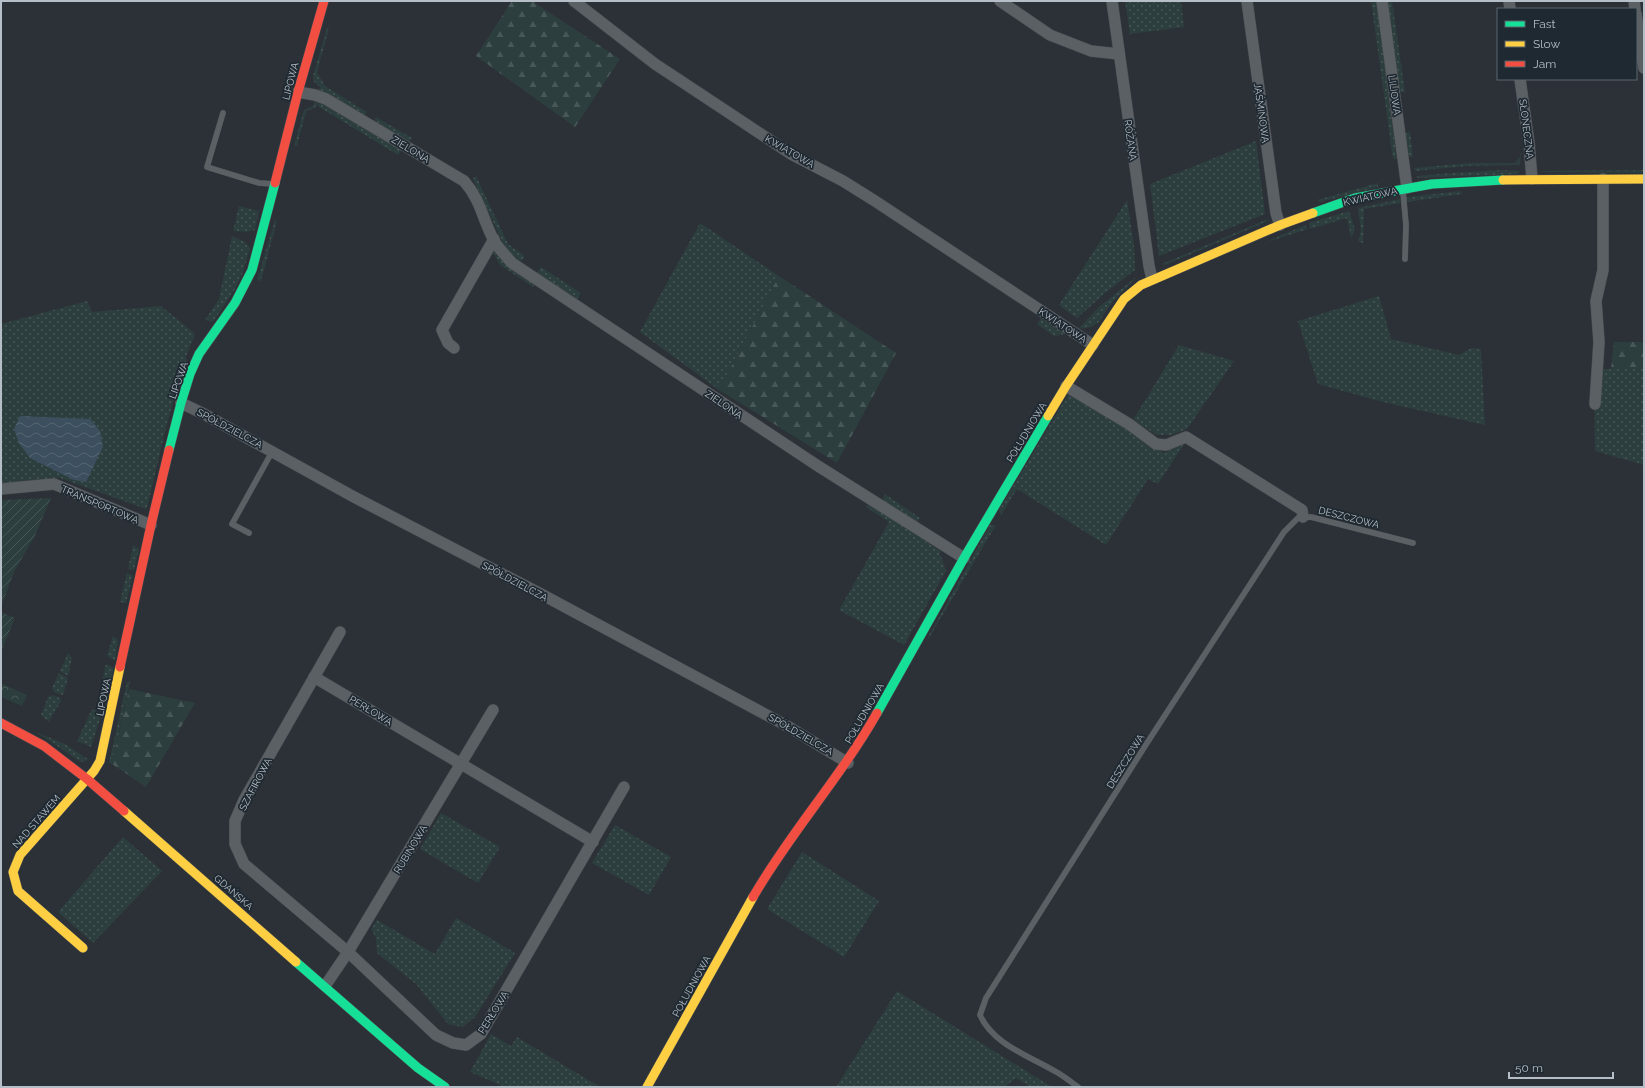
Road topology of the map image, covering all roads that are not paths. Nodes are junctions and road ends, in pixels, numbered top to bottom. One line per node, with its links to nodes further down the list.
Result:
1 (324, 1): 11 (street, LIPOWA)
2 (574, 1): 22 (street, KWIATOWA)
3 (1000, 1): 8 (street)
4 (1112, 1): 8 (street, RÓŻANA)
5 (1247, 1): 18 (street, JAŚMINOWA)
6 (1382, 1): 17 (street, LILIOWA)
7 (1637, 21): 9 (street)
8 (1119, 54): 21 (street, RÓŻANA)
9 (1644, 68)
10 (1520, 80): 15 (street, SŁONECZNA)
11 (298, 92): 16 (street, LIPOWA); 19 (street, ZIELONA)
12 (223, 113): 16 (lane)
13 (1603, 179): 14 (street, KWIATOWA); 15 (street, KWIATOWA); 26 (street)
14 (1644, 179)
15 (1532, 180): 17 (street, KWIATOWA)
16 (274, 184): 25 (street, LIPOWA)
17 (1405, 188): 18 (street, KWIATOWA); 20 (lane)
18 (1280, 225): 21 (street, KWIATOWA)
19 (494, 239): 23 (street); 33 (street, ZIELONA)
20 (1405, 258)
21 (1152, 279): 22 (street, KWIATOWA)
22 (1093, 345): 24 (street, POŁUDNIOWA)
23 (454, 348)
24 (1066, 386): 29 (street); 33 (street, POŁUDNIOWA)
25 (181, 403): 27 (street, SPÓŁDZIELCZA); 30 (street, LIPOWA)
26 (1595, 404)
27 (272, 451): 31 (lane); 39 (street, SPÓŁDZIELCZA)
28 (1, 489): 30 (street, TRANSPORTOWA)
29 (1304, 517): 32 (lane, DESZCZOWA); 48 (lane, DESZCZOWA)
30 (151, 525): 40 (street, LIPOWA)
31 (249, 533)
32 (1413, 543)
33 (964, 558): 39 (street, POŁUDNIOWA)
34 (340, 632): 35 (street, SZAFIROWA)
35 (314, 677): 38 (street, PERŁOWA); 44 (street, SZAFIROWA)
36 (493, 710): 38 (street, RUBINOWA)
37 (1, 722): 40 (street, GDAŃSKA)
38 (461, 763): 42 (street, PERŁOWA); 44 (street, RUBINOWA)
39 (848, 763): 47 (street, POŁUDNIOWA)
40 (87, 779): 43 (street, NAD STAWEM); 45 (street, GDAŃSKA)
41 (624, 787): 42 (street, PERŁOWA)
42 (593, 842): 44 (street, PERŁOWA)
43 (83, 948)
44 (348, 952): 45 (street, RUBINOWA)
45 (325, 986): 46 (street, GDAŃSKA)
46 (445, 1087)
47 (647, 1087)
48 (1078, 1087)

